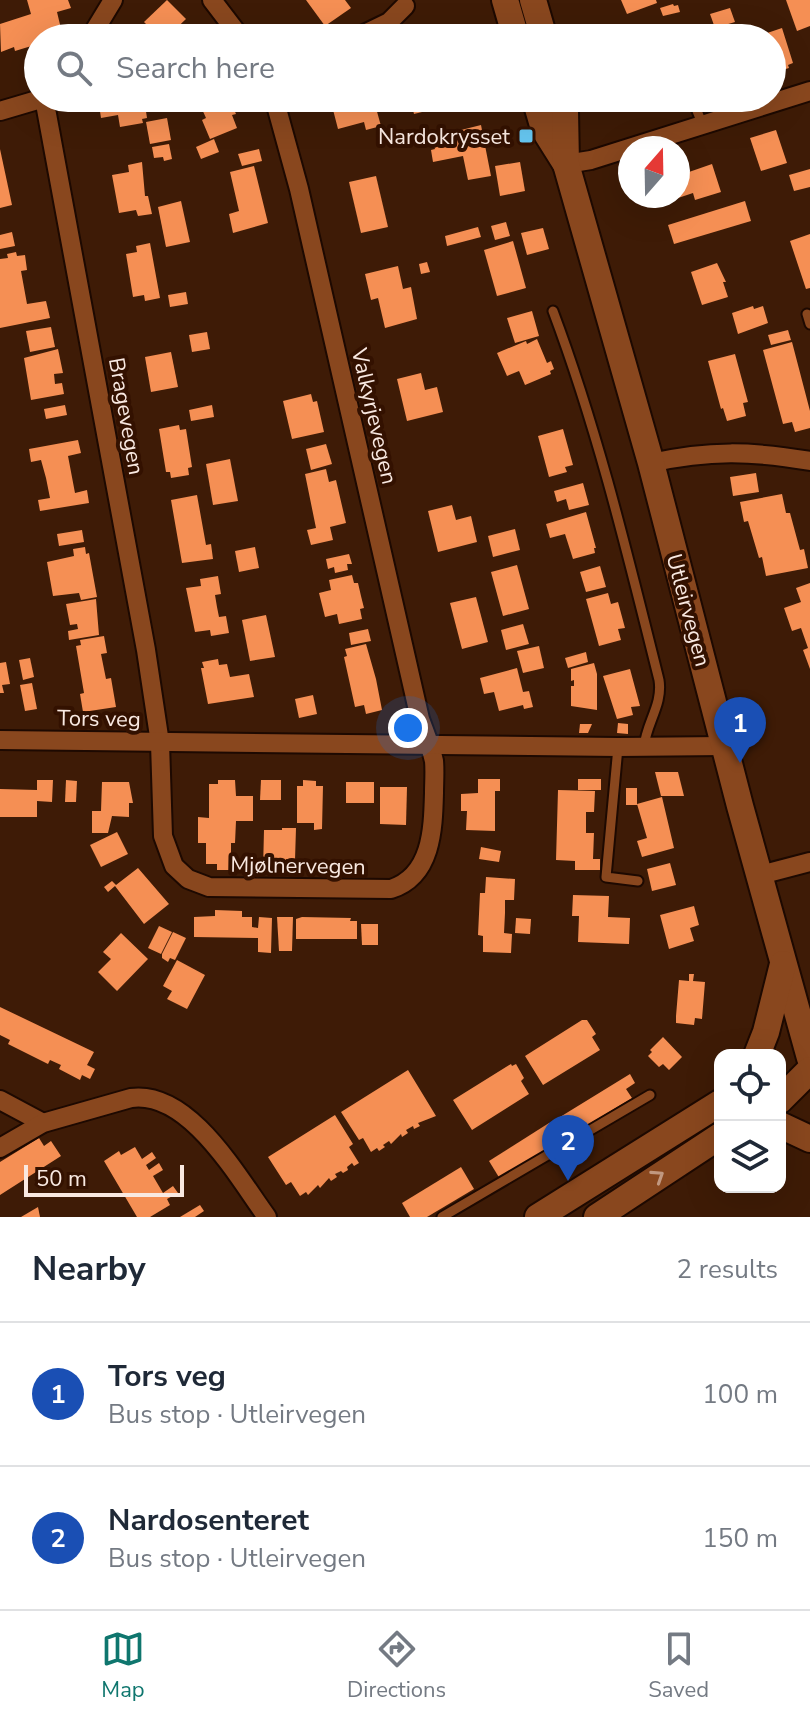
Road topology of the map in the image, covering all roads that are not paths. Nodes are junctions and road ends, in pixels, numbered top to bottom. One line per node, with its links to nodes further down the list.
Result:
1 (113, 0): 6 (street)
2 (212, 0): 7 (street)
3 (505, 0): 9 (main road)
4 (533, 0): 10 (main road)
5 (410, 3): 8 (street)
6 (98, 24)
7 (230, 24)
8 (385, 24)
9 (512, 24)
10 (540, 24)
11 (810, 91): 12 (street)
12 (786, 99)
13 (24, 104): 14 (street)
14 (0, 111)
15 (47, 112): 27 (street, Bragevegen)
16 (278, 112): 28 (street, Valkyrjevegen)
17 (539, 112): 22 (main road, Utleirvegen)
18 (565, 112): 22 (main road, Utleirvegen)
19 (698, 112): 21 (lane)
20 (746, 112): 21 (street)
21 (703, 126): 22 (street)
22 (566, 164): 25 (main road, Utleirvegen)
23 (553, 311): 31 (lane, Utleirvegen)
24 (810, 461): 25 (street)
25 (651, 463): 29 (main road, Utleirvegen)
26 (0, 740): 27 (street, Tors veg)
27 (160, 743): 28 (street, Tors veg); 28 (street, Mjølnervegen)
28 (428, 744): 30 (street, Tors veg)
29 (725, 746): 31 (street, Tors veg); 33 (main road, Utleirvegen)
30 (618, 747): 31 (street, Tors veg); 34 (lane)
31 (644, 747)
32 (810, 862): 33 (street)
33 (760, 875): 35 (main road, Utleirvegen)
34 (638, 881)
35 (784, 960): 36 (main road); 37 (main road, Utleirvegen)
36 (759, 1049)
37 (810, 1058)
38 (810, 1069): 39 (main road); 40 (main road)
39 (786, 1071)
40 (786, 1094)
41 (650, 1095): 50 (lane)
42 (0, 1100): 44 (street)
43 (714, 1107): 51 (main road)
44 (43, 1123): 48 (street); 49 (street)
45 (786, 1128): 46 (main road)
46 (810, 1139)
47 (714, 1140): 52 (main road, one-way to 47)
48 (0, 1148)
49 (267, 1217)
50 (442, 1217)
51 (538, 1217)
52 (597, 1217)

